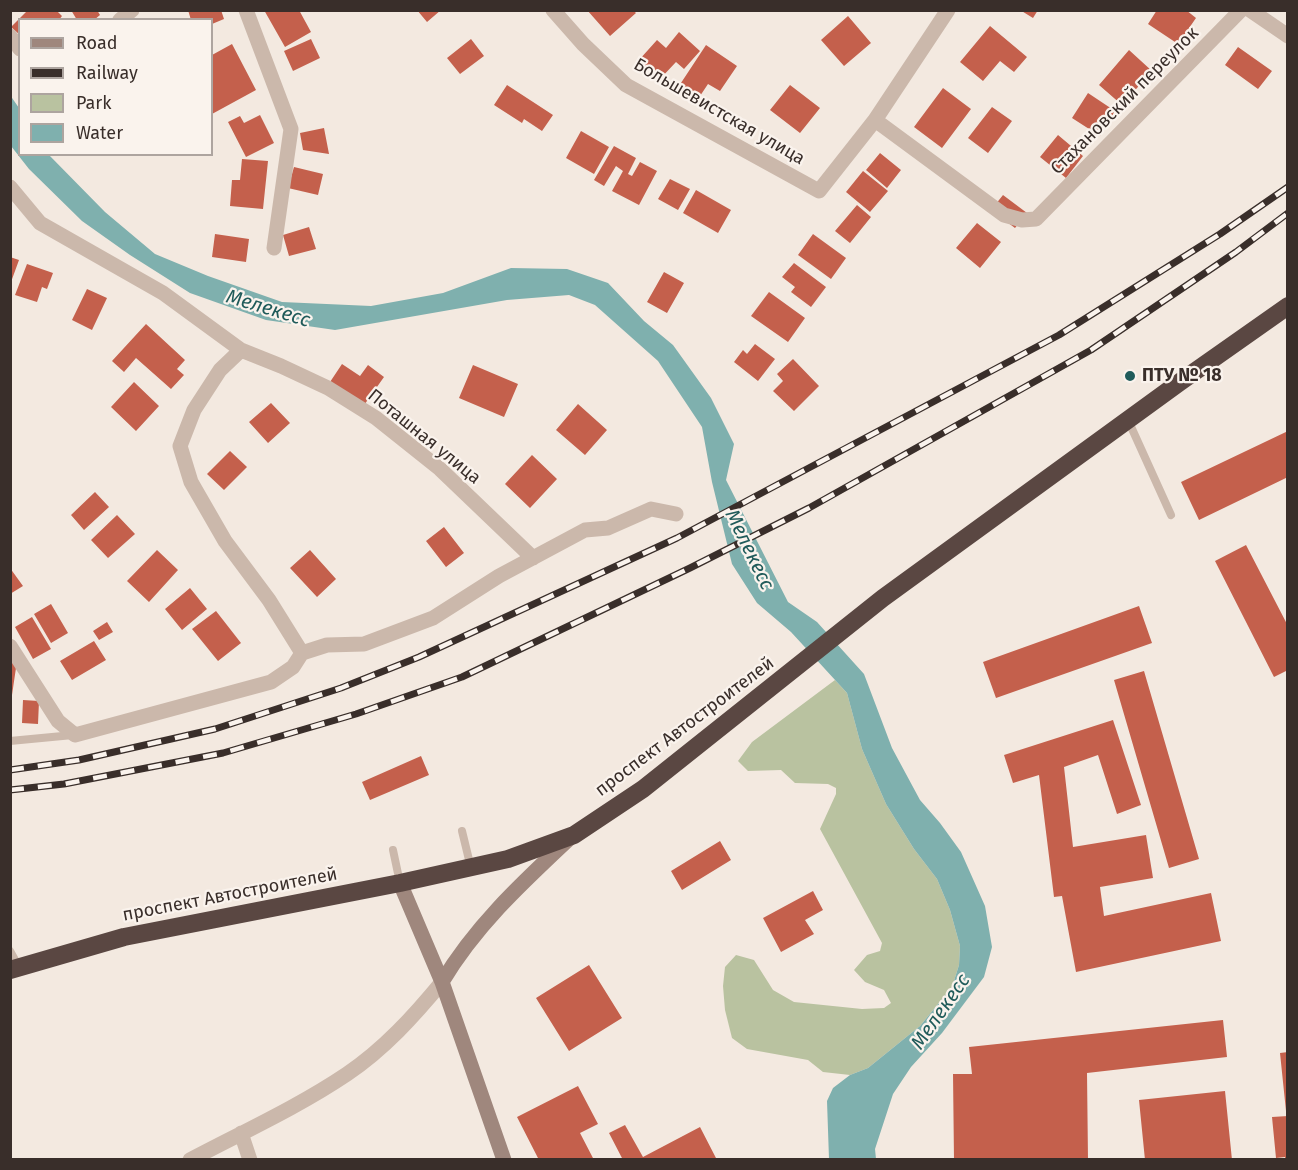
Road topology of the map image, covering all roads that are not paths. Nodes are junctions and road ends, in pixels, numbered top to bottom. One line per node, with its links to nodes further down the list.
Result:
1 (246, 10): 9 (street)
2 (553, 10): 7 (street, Большевистская улица)
3 (948, 10): 7 (street)
4 (1241, 10): 7 (street, Стахановский переулок)
5 (1250, 10): 6 (street)
6 (1287, 36)
7 (875, 120)
8 (10, 187): 11 (street, Поташная улица)
9 (274, 248)
10 (1287, 306): 12 (highway, проспект Автостроителей)
11 (241, 350): 15 (street, Поташная улица); 17 (street)
12 (1128, 420): 14 (lane); 21 (highway, проспект Автостроителей)
13 (676, 514): 15 (street)
14 (1171, 515)
15 (533, 558): 17 (street)
16 (10, 646): 18 (street)
17 (302, 653): 18 (street)
18 (75, 735): 19 (lane)
19 (10, 741)
20 (462, 831): 23 (lane)
21 (574, 835): 23 (highway, проспект Автостроителей); 27 (street)
22 (393, 850): 24 (lane)
23 (471, 868): 24 (highway, проспект Автостроителей)
24 (400, 884): 26 (highway, проспект Автостроителей); 27 (street)
25 (10, 951): 26 (lane)
26 (15, 969)
27 (442, 982): 28 (street); 31 (street)
28 (241, 1133): 29 (street); 30 (street)
29 (190, 1160)
30 (250, 1160)
31 (504, 1160)

